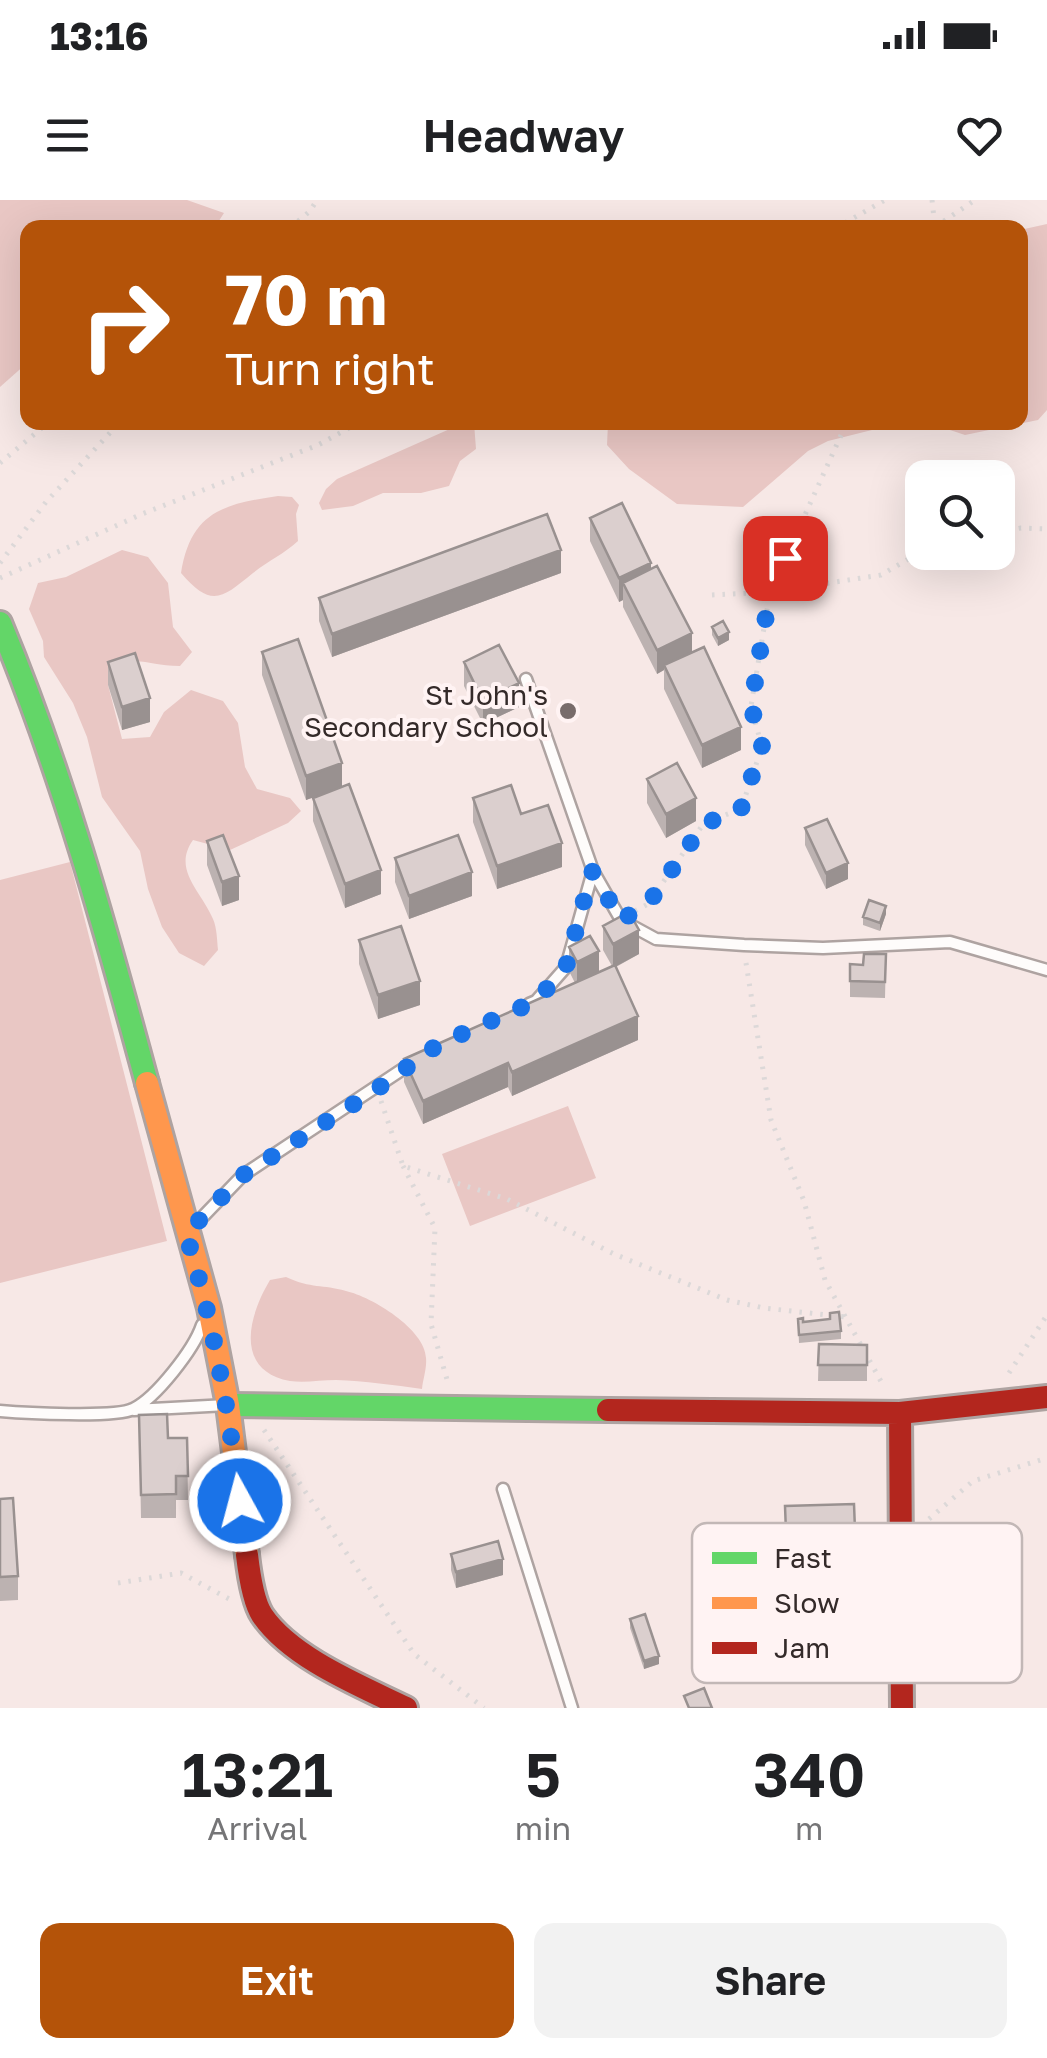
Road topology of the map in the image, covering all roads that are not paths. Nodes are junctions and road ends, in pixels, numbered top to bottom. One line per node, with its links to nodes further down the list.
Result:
1 (0, 623): 7 (street)
2 (526, 679): 3 (lane)
3 (592, 871): 4 (lane); 5 (lane)
4 (1047, 970)
5 (520, 1008)
6 (424, 1055): 7 (lane)
7 (186, 1234): 8 (street)
8 (209, 1308): 10 (street); 11 (lane)
9 (1047, 1397): 13 (street)
10 (238, 1406): 11 (lane); 13 (street); 17 (street)
11 (132, 1410): 12 (lane)
12 (0, 1411)
13 (900, 1412): 15 (street)
14 (503, 1489): 18 (lane)
15 (901, 1523)
16 (902, 1683): 19 (street)
17 (406, 1708)
18 (572, 1708)
19 (902, 1708)

